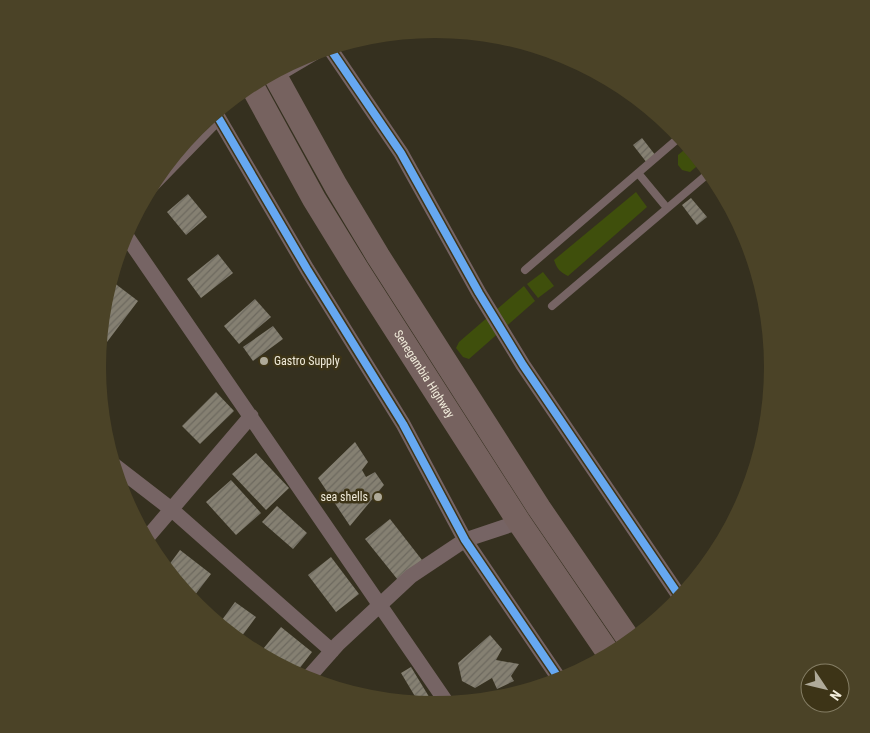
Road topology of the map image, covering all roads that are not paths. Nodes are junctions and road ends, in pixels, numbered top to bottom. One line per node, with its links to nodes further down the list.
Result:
1 (334, 54): 18 (street)
2 (276, 78): 20 (main road, Senegambia Highway)
3 (255, 91): 15 (main road, Senegambia Highway)
4 (218, 119): 17 (street)
5 (675, 142): 6 (lane)
6 (638, 173): 8 (lane); 10 (lane)
7 (704, 177): 8 (lane)
8 (667, 208): 11 (lane)
9 (131, 242): 12 (street)
10 (526, 270)
11 (552, 306)
12 (251, 416): 14 (street); 19 (street)
13 (123, 472): 14 (street)
14 (171, 509): 16 (street); 22 (street)
15 (519, 522): 17 (street); 21 (main road, Senegambia Highway)
16 (151, 533)
17 (464, 540): 19 (street); 24 (street)
18 (675, 591)
19 (380, 605): 22 (street); 25 (street)
20 (626, 635)
21 (605, 648)
22 (332, 651): 23 (street)
23 (313, 672)
24 (555, 672)
25 (442, 696)

